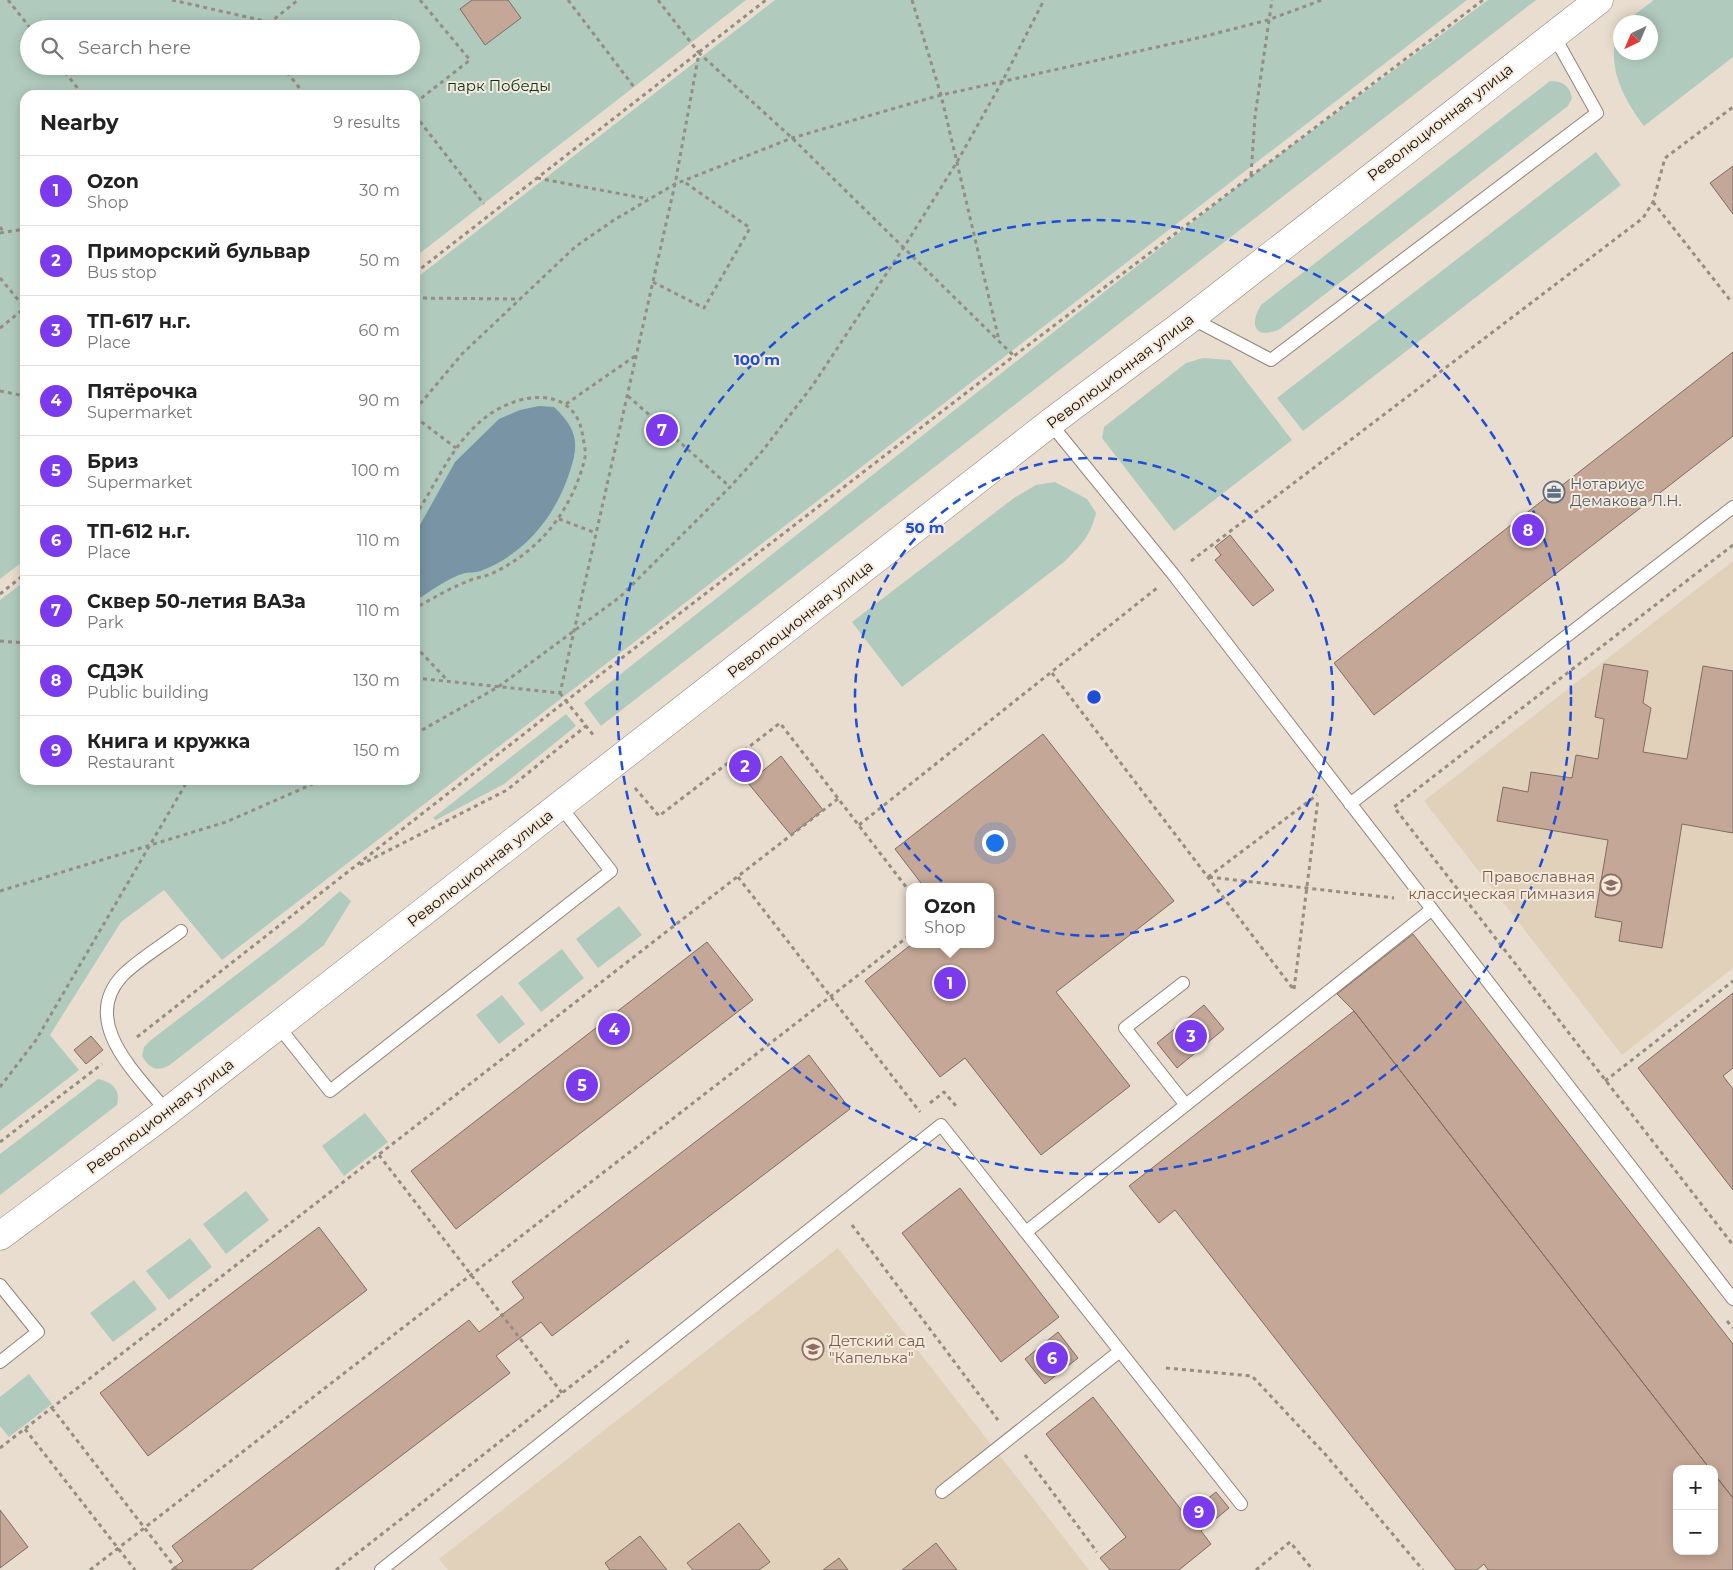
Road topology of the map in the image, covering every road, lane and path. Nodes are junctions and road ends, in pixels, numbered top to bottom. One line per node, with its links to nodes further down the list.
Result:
1 (8, 0): 14 (path)
2 (172, 0): 15 (path)
3 (298, 0): 16 (path)
4 (420, 0): 27 (path)
5 (568, 0): 23 (path)
6 (658, 0): 19 (path)
7 (766, 0): 19 (path)
8 (912, 0): 26 (path)
9 (1044, 0): 22 (path)
10 (1272, 0): 17 (path)
11 (1322, 0): 17 (path)
12 (1483, 0): 32 (path)
13 (1599, 0): 18 (main road, Революционная улица)
14 (24, 20)
15 (260, 20)
16 (272, 20)
17 (1268, 20): 22 (path); 32 (path)
18 (1553, 34): 51 (main road, Революционная улица); 51 (lane)
19 (699, 53): 30 (path); 33 (path); 35 (path)
20 (67, 75): 24 (path)
21 (289, 75): 25 (path)
22 (1003, 80): 26 (path); 31 (path)
23 (634, 87)
24 (79, 90)
25 (300, 90)
26 (941, 95): 30 (path); 31 (path)
27 (420, 99)
28 (1733, 107): 37 (path)
29 (420, 121): 38 (path)
30 (792, 138): 34 (path); 42 (path)
31 (957, 162): 42 (path); 53 (path)
32 (1251, 176): 55 (path)
33 (538, 178): 36 (path); 43 (path)
34 (682, 181): 35 (path); 45 (path)
35 (675, 184): 36 (path); 45 (path)
36 (649, 199): 48 (path)
37 (1653, 202): 47 (path); 70 (path)
38 (484, 204)
39 (0, 227): 41 (path)
40 (20, 230): 41 (path)
41 (2, 233)
42 (904, 247): 53 (path); 64 (path)
43 (420, 269)
44 (0, 278): 49 (path)
45 (653, 282): 54 (path)
46 (420, 298): 48 (path)
47 (1733, 298)
48 (518, 299): 59 (path)
49 (20, 302)
50 (20, 312): 52 (path)
51 (1191, 318): 62 (main road, Революционная улица)
52 (0, 328)
53 (999, 341): 55 (path)
54 (636, 356): 58 (path); 60 (path)
55 (1014, 356): 83 (path)
56 (0, 391): 57 (path)
57 (20, 395)
58 (627, 395): 64 (path); 68 (path)
59 (420, 404)
60 (566, 404): 63 (path); 67 (path)
61 (420, 421): 63 (path)
62 (1050, 424): 70 (lane); 92 (main road, Революционная улица)
63 (456, 448): 66 (path)
64 (730, 487): 74 (path)
65 (1733, 507): 91 (lane)
66 (420, 508)
67 (559, 519): 68 (path); 73 (path)
68 (596, 533): 74 (path)
69 (1733, 545): 112 (path)
70 (1173, 574): 78 (path); 91 (lane)
71 (20, 578): 72 (path)
72 (0, 594)
73 (420, 605)
74 (574, 630): 81 (path); 82 (path)
75 (0, 641): 76 (path)
76 (20, 643)
77 (420, 651): 80 (path)
78 (1052, 672): 93 (path); 97 (path)
79 (420, 679): 80 (path)
80 (448, 682): 81 (path)
81 (498, 687): 82 (path); 85 (path)
82 (560, 693): 83 (path)
83 (566, 701): 84 (path); 95 (path)
84 (586, 726): 86 (path); 95 (path)
85 (420, 731)
86 (594, 736)
87 (185, 785): 94 (path)
88 (311, 785): 94 (path)
89 (635, 788): 90 (path)
90 (839, 798): 93 (path); 96 (path)
91 (1350, 804): 102 (lane)
92 (560, 806): 110 (main road, Революционная улица); 110 (lane)
93 (859, 825): 98 (path)
94 (149, 847): 100 (path); 113 (path)
95 (354, 868): 111 (path)
96 (738, 877): 109 (path); 118 (path)
97 (1208, 877): 99 (path); 99 (path); 107 (path)
98 (906, 887)
99 (1306, 888): 101 (path); 107 (path)
100 (0, 891)
101 (1399, 898)
102 (1431, 910): 114 (lane); 125 (lane)
103 (181, 931): 111 (lane)
104 (906, 938): 109 (path)
105 (1733, 981): 112 (path)
106 (1183, 982): 114 (lane)
107 (1294, 989): 108 (path)
108 (1297, 994)
109 (831, 996): 116 (path); 123 (path)
110 (278, 1026): 115 (main road, Революционная улица)
111 (120, 1051): 115 (lane); 117 (path)
112 (1605, 1081): 122 (path)
113 (0, 1087)
114 (1185, 1104): 120 (lane)
115 (167, 1112): 121 (main road, Революционная улица)
116 (920, 1112)
117 (0, 1142)
118 (379, 1155): 123 (path); 130 (path)
119 (838, 1207): 120 (lane); 132 (path); 142 (lane)
120 (1026, 1232): 126 (lane)
121 (0, 1236)
122 (1733, 1245)
123 (472, 1275): 129 (path); 136 (path)
124 (0, 1285): 127 (lane)
125 (1733, 1298)
126 (1120, 1351): 132 (lane); 135 (lane)
127 (0, 1362)
128 (1166, 1368): 145 (path)
129 (562, 1393)
130 (52, 1408): 131 (path); 136 (path)
131 (25, 1429): 133 (path); 137 (path)
132 (1011, 1437): 134 (lane); 138 (path)
133 (0, 1448)
134 (942, 1492)
135 (1241, 1504)
136 (144, 1528): 137 (path); 141 (path)
137 (118, 1548): 139 (path); 140 (path)
138 (1097, 1552)
139 (90, 1570)
140 (135, 1570)
141 (177, 1570)
142 (381, 1570)
143 (1256, 1570): 144 (path)
144 (1313, 1570)
145 (1423, 1570)

